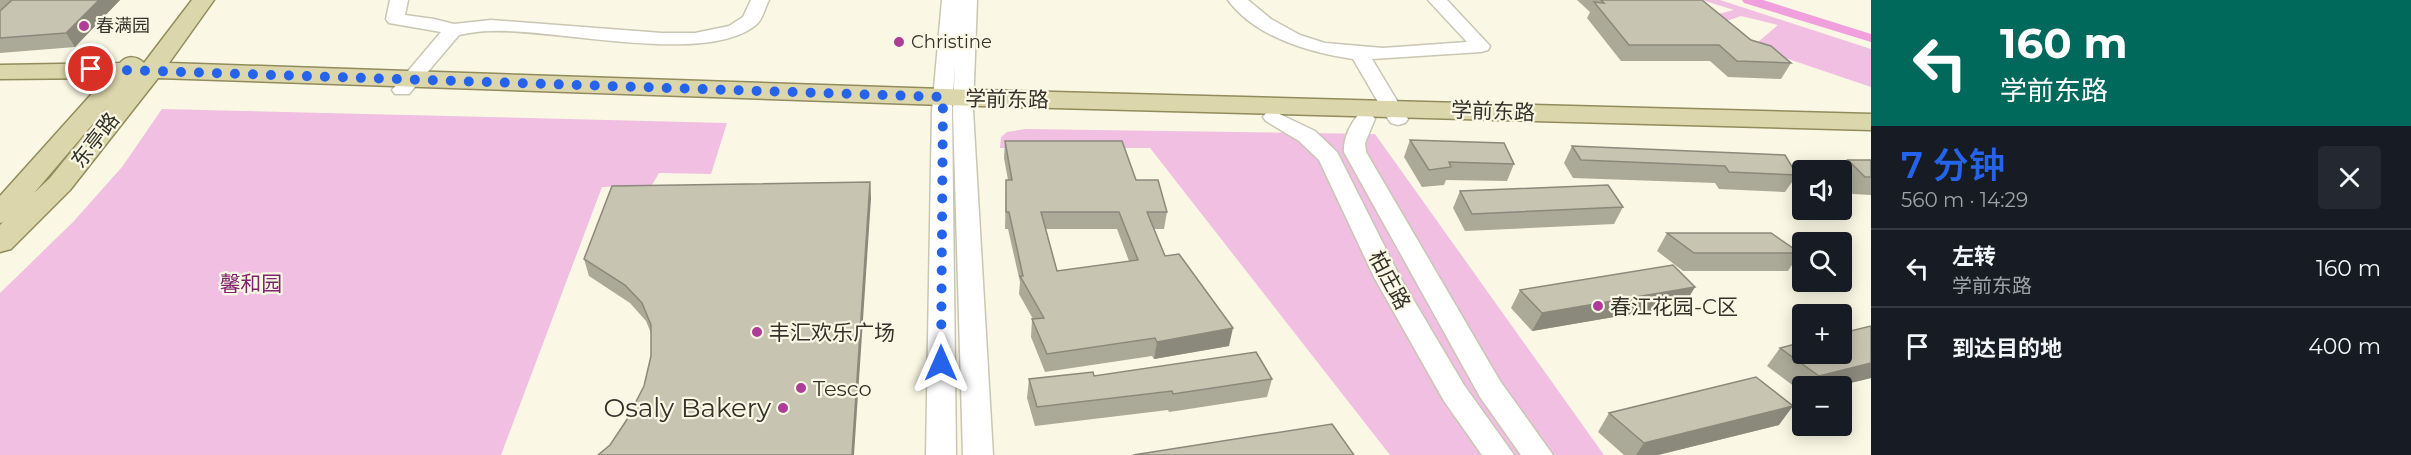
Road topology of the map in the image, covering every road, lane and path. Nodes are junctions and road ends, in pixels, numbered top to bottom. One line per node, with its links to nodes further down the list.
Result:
1 (182, 0): 12 (main road, 东亭路)
2 (203, 0): 12 (main road, 东亭路)
3 (399, 0): 9 (street)
4 (760, 0): 9 (street)
5 (951, 0): 15 (street)
6 (968, 0): 15 (street)
7 (1237, 0): 10 (street)
8 (1437, 0): 10 (street)
9 (453, 30): 14 (street)
10 (1360, 56): 16 (street)
11 (0, 72): 12 (main road, 学前东路)
12 (133, 77): 13 (main road, 学前东路); 14 (main road, 学前东路); 21 (main road, 东亭路); 22 (main road, 东亭路)
13 (0, 83)
14 (406, 85): 15 (main road, 学前东路)
15 (953, 104): 16 (main road, 学前东路); 17 (main road, 学前东路); 23 (street); 24 (street)
16 (1395, 114): 18 (main road, 学前东路); 19 (main road, 学前东路); 20 (main road, 学前东路)
17 (1273, 117): 18 (main road, 学前东路); 25 (street, 柏庄路)
18 (1365, 119): 26 (street, 柏庄路)
19 (1871, 122)
20 (1871, 132)
21 (0, 214)
22 (0, 242)
23 (940, 455)
24 (978, 455)
25 (1499, 455)
26 (1538, 455)

